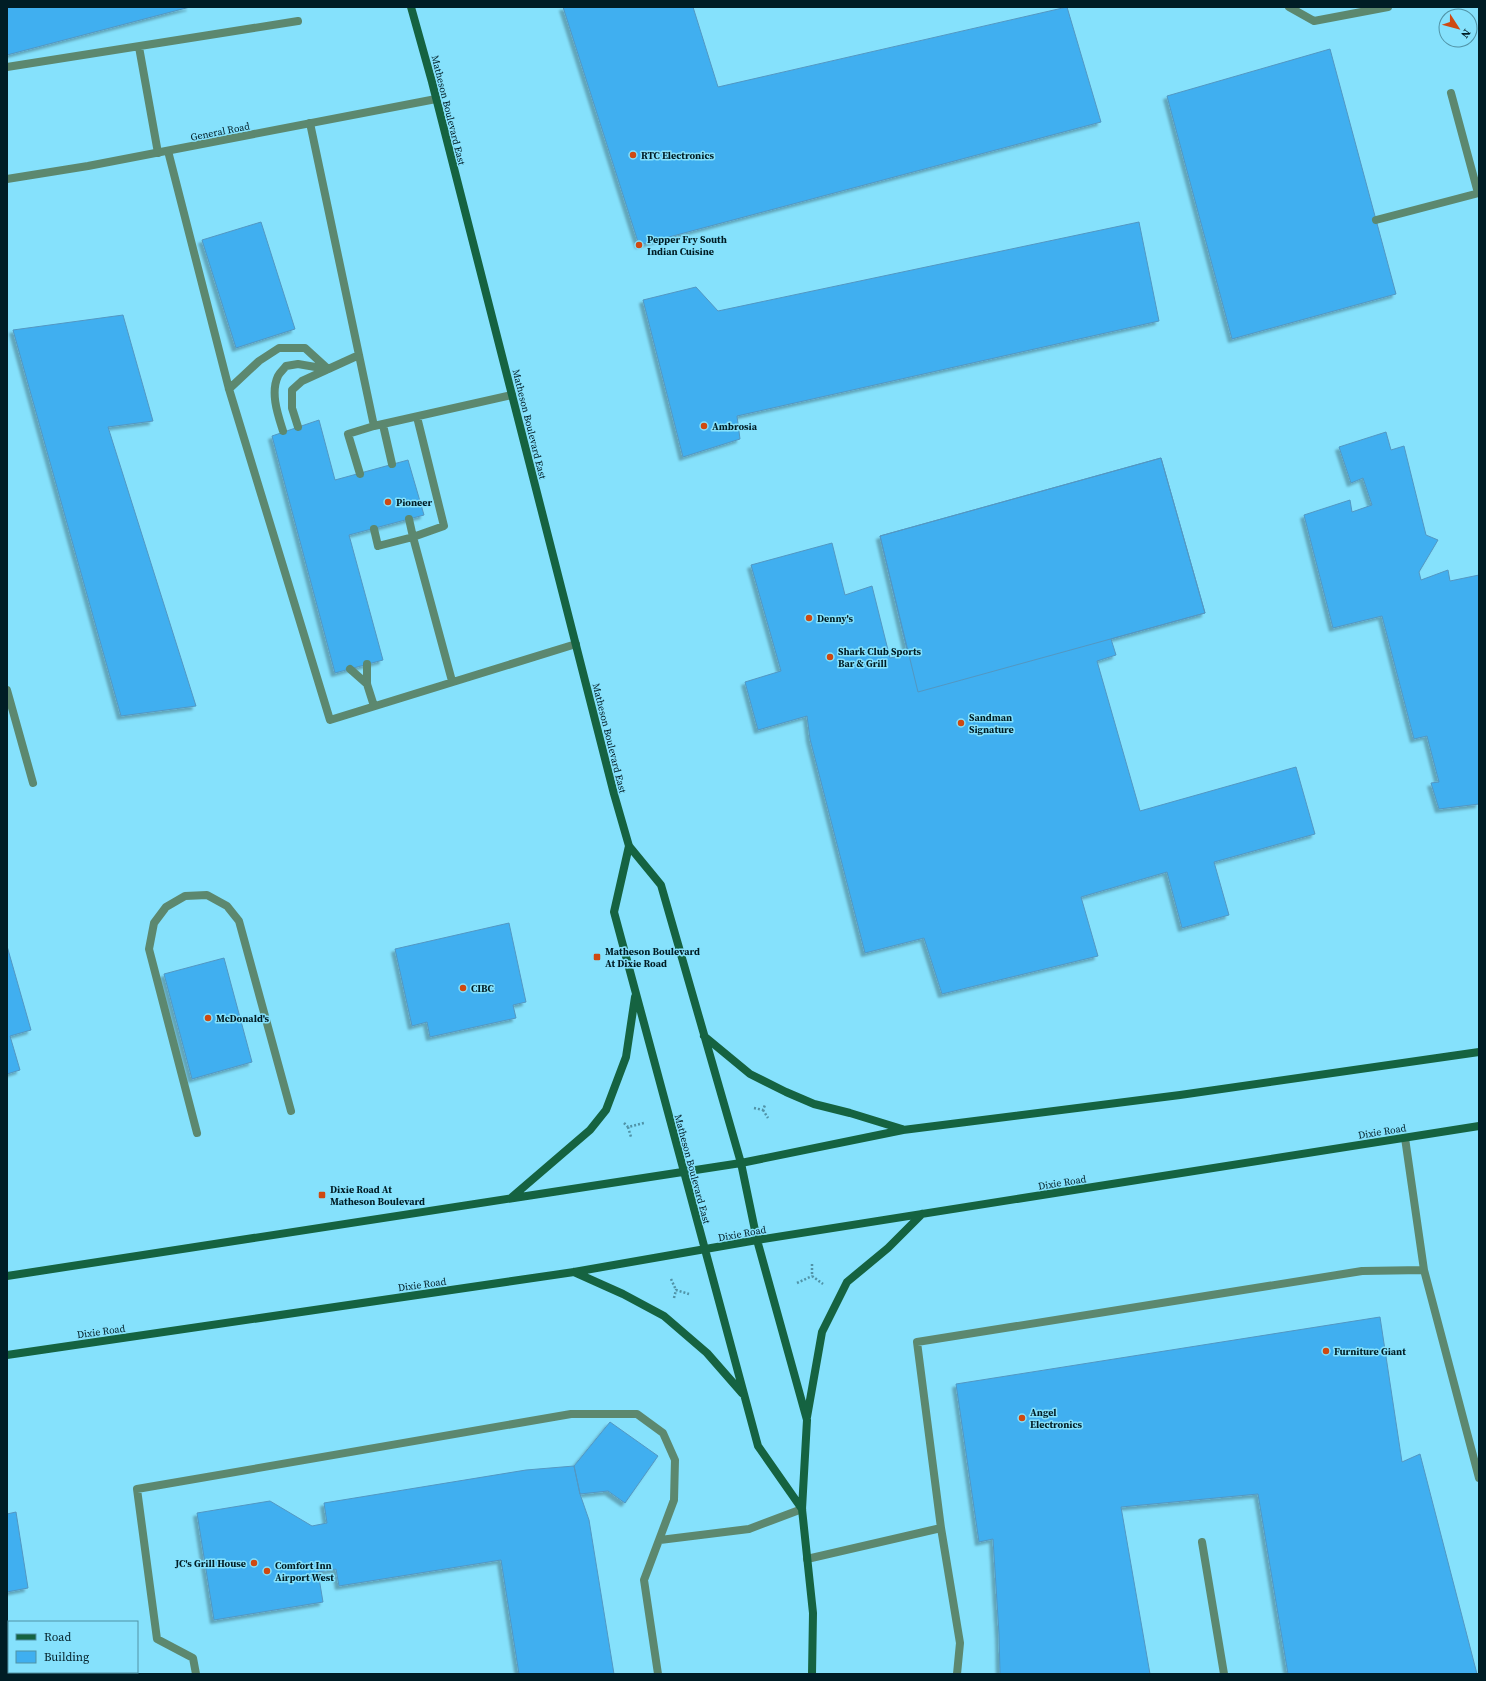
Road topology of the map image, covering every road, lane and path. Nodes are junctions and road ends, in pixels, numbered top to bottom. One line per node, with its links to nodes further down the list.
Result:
1 (411, 7): 8 (main road, Matheson Boulevard East)
2 (1289, 7): 3 (street)
3 (1388, 7)
4 (298, 21): 5 (street)
5 (139, 47): 6 (street); 11 (street)
6 (7, 67)
7 (1451, 93): 13 (street)
8 (436, 99): 9 (street, General Road); 18 (main road, Matheson Boulevard East)
9 (310, 124): 10 (street, General Road); 15 (street)
10 (168, 151): 11 (street, General Road); 17 (street)
11 (158, 153): 12 (street, General Road)
12 (7, 179)
13 (1478, 193): 14 (street)
14 (1376, 220)
15 (359, 355): 16 (street); 20 (street)
16 (328, 369): 17 (street); 21 (street); 22 (street)
17 (228, 389): 34 (street)
18 (512, 395): 19 (street); 28 (main road, Matheson Boulevard East)
19 (417, 417): 20 (street); 27 (street)
20 (378, 426): 23 (street); 24 (street)
21 (298, 427)
22 (283, 431)
23 (392, 464)
24 (360, 474)
25 (409, 519): 27 (street)
26 (374, 529): 27 (street)
27 (413, 537): 31 (street)
28 (576, 644): 31 (street); 36 (main road, Matheson Boulevard East)
29 (367, 664): 32 (street)
30 (350, 669): 32 (street)
31 (452, 681): 34 (street)
32 (367, 684): 34 (street)
33 (7, 690): 35 (street)
34 (374, 706)
35 (33, 783)
36 (629, 846): 37 (main road, Matheson Boulevard East); 38 (main road, Matheson Boulevard East)
37 (635, 993): 54 (main road, Matheson Boulevard East); 55 (main road)
38 (704, 1036): 49 (main road); 53 (main road, Matheson Boulevard East)
39 (1479, 1052): 49 (main road)
40 (767, 1103): 42 (path)
41 (754, 1108): 42 (path)
42 (763, 1110): 44 (path)
43 (290, 1111): 50 (street)
44 (768, 1118)
45 (624, 1123): 48 (path)
46 (644, 1123): 48 (path)
47 (1479, 1126): 52 (main road, Dixie Road)
48 (628, 1127): 51 (path)
49 (903, 1130): 53 (main road)
50 (197, 1133)
51 (631, 1137)
52 (1405, 1138): 56 (main road, Dixie Road); 60 (street)
53 (741, 1163): 54 (main road); 57 (main road, Matheson Boulevard East)
54 (684, 1172): 55 (main road); 58 (main road, Matheson Boulevard East)
55 (511, 1198): 62 (main road)
56 (922, 1214): 57 (main road, Dixie Road); 72 (main road)
57 (757, 1240): 58 (main road, Dixie Road); 72 (main road, Matheson Boulevard East)
58 (704, 1250): 61 (main road, Dixie Road); 71 (main road, Matheson Boulevard East)
59 (812, 1264): 63 (path)
60 (1424, 1270): 73 (street); 75 (street)
61 (574, 1272): 70 (main road, Dixie Road); 71 (main road)
62 (7, 1276)
63 (812, 1276): 65 (path); 66 (path)
64 (671, 1280): 67 (path)
65 (797, 1283)
66 (823, 1284)
67 (676, 1290): 68 (path); 69 (path)
68 (689, 1294)
69 (673, 1301)
70 (7, 1355)
71 (744, 1395): 74 (main road, Matheson Boulevard East)
72 (807, 1420): 74 (main road, Matheson Boulevard East)
73 (1479, 1478)
74 (802, 1509): 76 (street); 78 (main road, Matheson Boulevard East)
75 (941, 1528): 78 (street); 82 (street)
76 (660, 1540): 79 (street); 80 (street)
77 (1202, 1542): 83 (street)
78 (807, 1559): 81 (main road, Matheson Boulevard East)
79 (196, 1674)
80 (658, 1674)
81 (812, 1674)
82 (957, 1674)
83 (1224, 1674)

